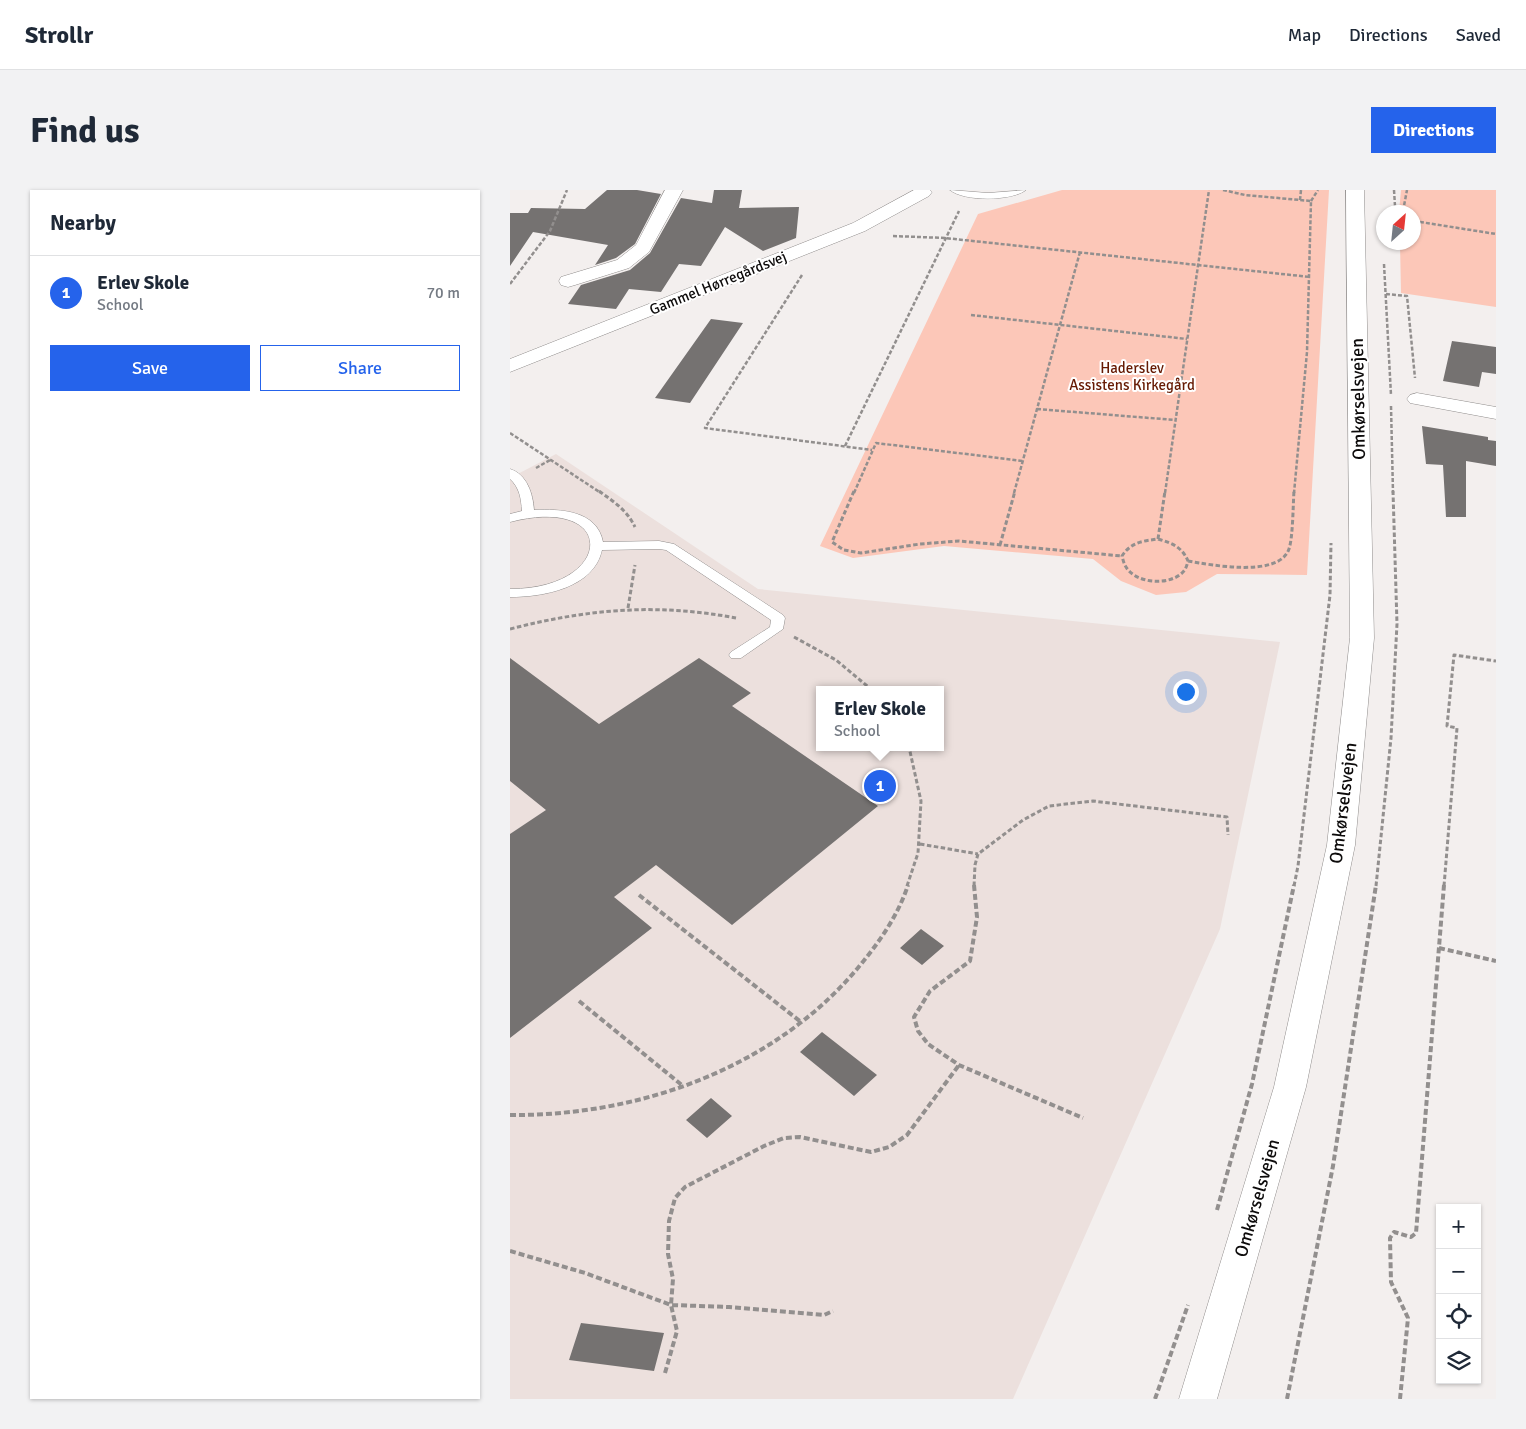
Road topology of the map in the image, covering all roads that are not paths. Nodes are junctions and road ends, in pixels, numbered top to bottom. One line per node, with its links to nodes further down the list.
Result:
1 (674, 190): 6 (main road)
2 (955, 190): 3 (lane)
3 (1022, 190)
4 (1355, 190): 16 (main road, Omkørselsvejen)
5 (914, 193): 7 (main road, Gammel Hørregårdsvej)
6 (568, 281)
7 (510, 366)
8 (1417, 400): 9 (main road)
9 (1496, 412)
10 (510, 473): 11 (lane)
11 (528, 513): 12 (lane); 13 (lane)
12 (510, 518)
13 (597, 546): 14 (lane); 15 (lane)
14 (510, 593)
15 (736, 655)
16 (1198, 1399)

